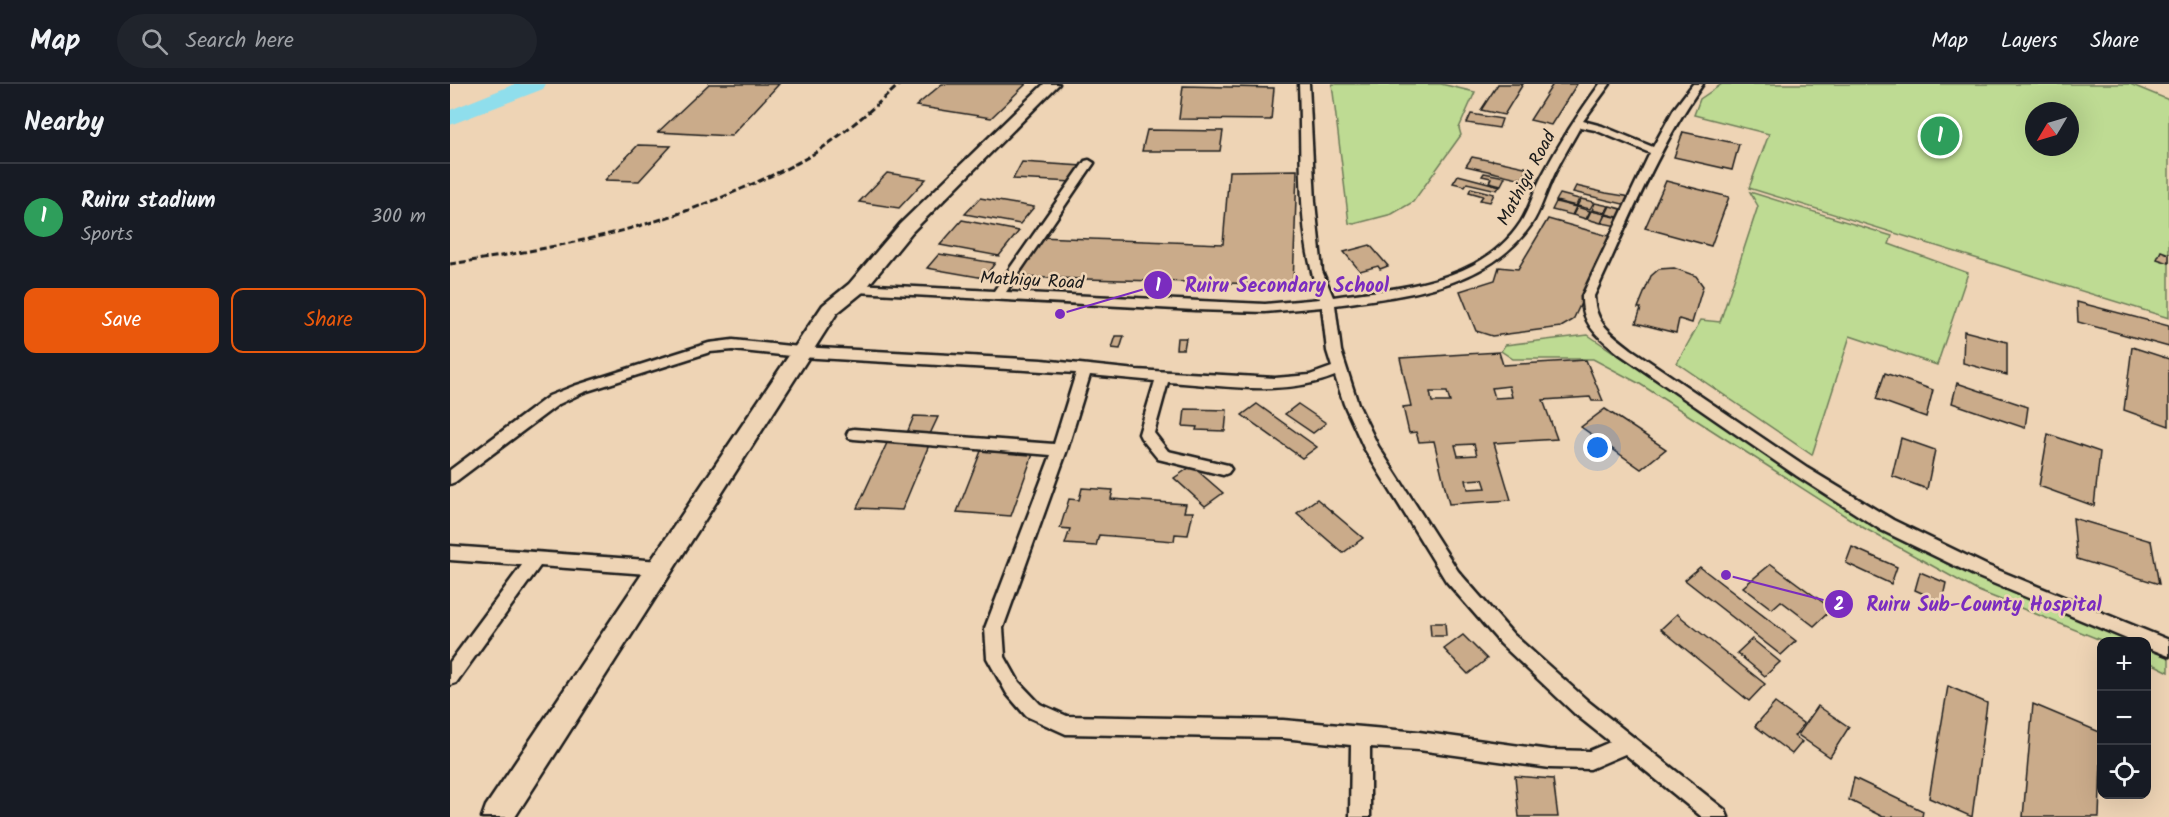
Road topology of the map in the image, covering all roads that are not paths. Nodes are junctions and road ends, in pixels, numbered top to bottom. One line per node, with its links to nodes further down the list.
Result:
1 (1052, 84): 8 (main road)
2 (1304, 84): 10 (street)
3 (1605, 84): 5 (street, Mathigu Road)
4 (1698, 84): 6 (street)
5 (1577, 123): 6 (street); 10 (street, Mathigu Road)
6 (1657, 152): 22 (street)
7 (1089, 163): 9 (street)
8 (856, 288): 9 (street, Mathigu Road); 11 (main road)
9 (997, 296): 10 (street, Mathigu Road)
10 (1328, 302): 12 (street)
11 (800, 352): 13 (street); 18 (street); 21 (main road)
12 (1340, 369): 14 (street); 25 (street)
13 (1084, 370): 14 (street); 16 (street)
14 (1163, 376): 17 (street)
15 (854, 434): 16 (street)
16 (1060, 450): 24 (street)
17 (1223, 469)
18 (450, 478)
19 (450, 553): 20 (street)
20 (536, 559): 21 (street); 23 (street)
21 (661, 568): 26 (main road)
22 (2169, 648)
23 (450, 677)
24 (1361, 738): 25 (street); 27 (street)
25 (1626, 744): 28 (street)
26 (498, 817)
27 (1359, 817)
28 (1718, 817)

